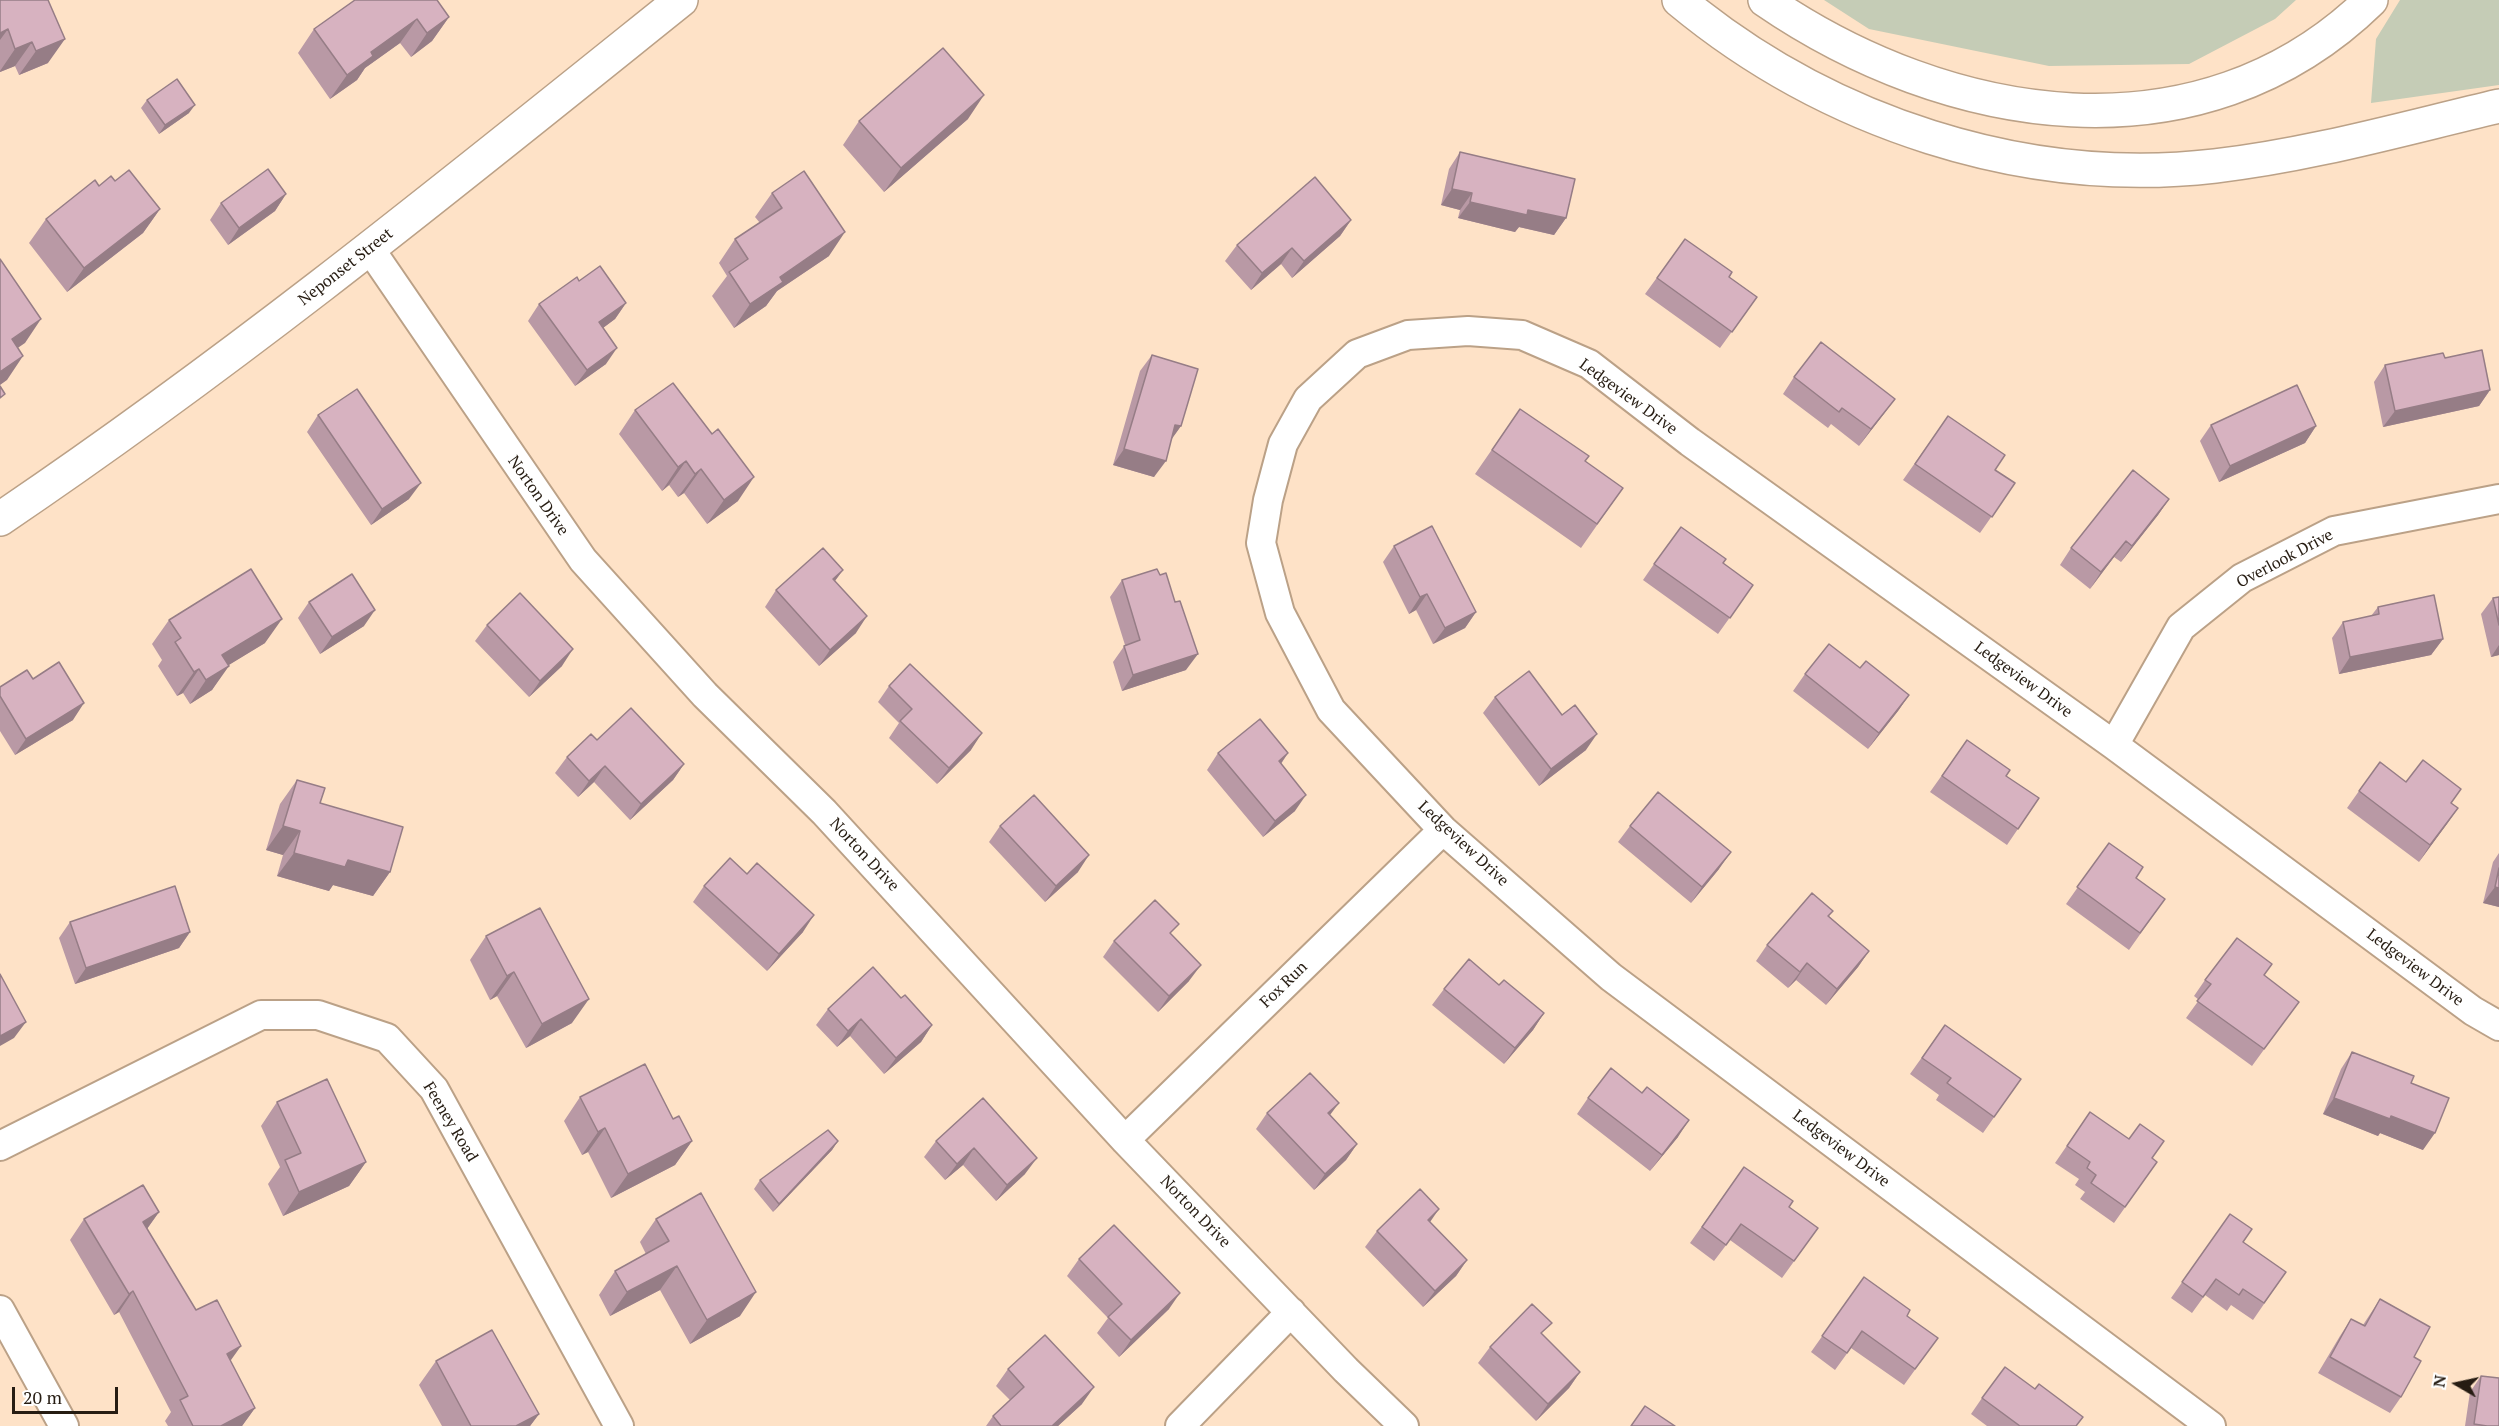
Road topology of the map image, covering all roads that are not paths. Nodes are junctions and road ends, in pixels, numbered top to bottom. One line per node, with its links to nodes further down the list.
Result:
1 (681, 0): 6 (main road, Neponset Street)
2 (1678, 0): 5 (main road)
3 (1765, 0): 4 (main road)
4 (2371, 0)
5 (2499, 106)
6 (370, 249): 8 (main road, Neponset Street); 12 (street, Norton Drive)
7 (2499, 499): 9 (street, Overlook Drive)
8 (0, 519)
9 (2114, 745): 10 (street, Ledgeview Drive); 11 (street, Ledgeview Drive)
10 (1443, 830): 12 (street, Fox Run); 20 (street, Ledgeview Drive)
11 (2499, 1026)
12 (1125, 1140): 15 (street, Norton Drive)
13 (0, 1146): 17 (street, Feeney Road)
14 (0, 1310): 16 (street)
15 (1292, 1312): 18 (street); 19 (street, Norton Drive)
16 (64, 1426)
17 (619, 1426)
18 (1180, 1426)
19 (1404, 1426)
20 (2211, 1426)

